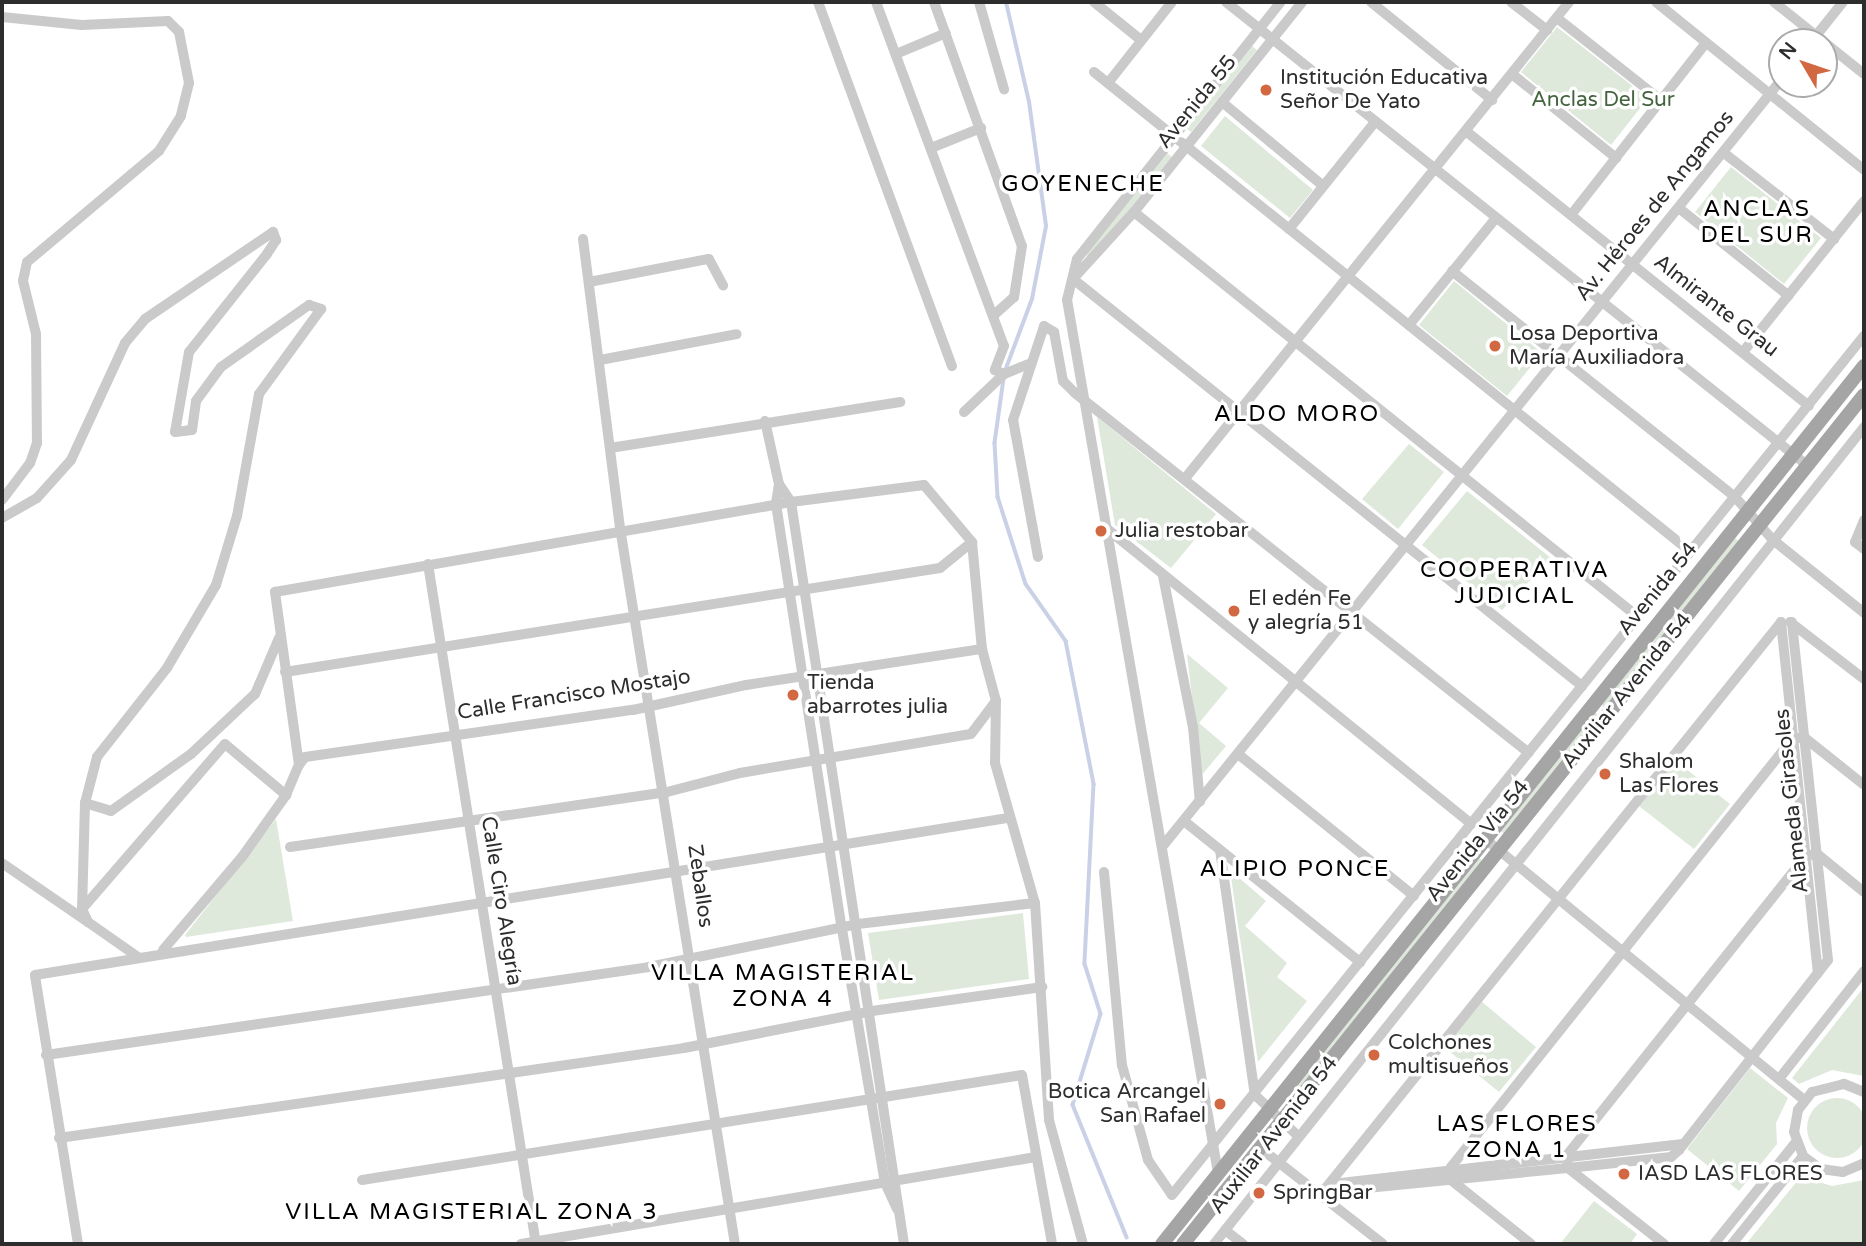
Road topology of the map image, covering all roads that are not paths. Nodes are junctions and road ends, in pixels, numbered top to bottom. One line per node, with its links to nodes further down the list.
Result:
1 (818, 2): 75 (street)
2 (876, 2): 26 (street)
3 (934, 2): 22 (street)
4 (979, 2): 32 (street)
5 (1094, 2): 24 (street)
6 (1172, 2): 24 (street)
7 (1226, 2): 20 (street)
8 (1281, 2): 20 (street, Avenida 55)
9 (1302, 2): 23 (street, Avenida 55)
10 (1371, 2): 36 (street)
11 (1511, 2): 21 (street)
12 (1569, 2): 17 (street)
13 (1656, 2): 25 (street)
14 (1774, 2): 18 (street)
15 (1843, 2): 19 (street)
16 (2, 17): 95 (street)
17 (1556, 18): 21 (street); 37 (street)
18 (1802, 28)
19 (1823, 28)
20 (1259, 29): 23 (street); 42 (street, Avenida 55)
21 (1547, 30): 29 (street)
22 (946, 33): 26 (street); 40 (street)
23 (1272, 39): 38 (street, Avenida 55); 39 (street)
24 (1141, 40): 31 (street)
25 (1706, 43): 33 (street); 37 (street)
26 (896, 54): 44 (street)
27 (1838, 56): 30 (street)
28 (1094, 72): 31 (street)
29 (1513, 74): 36 (street); 46 (street)
30 (1864, 74)
31 (1108, 83): 42 (street)
32 (1004, 89)
33 (1768, 93)
34 (1768, 98): 45 (street, Av. Héroes de Angamos)
35 (1774, 98): 47 (street)
36 (1492, 100): 41 (street)
37 (1661, 100): 46 (street)
38 (1222, 102): 43 (street, Avenida 55); 49 (street)
39 (1375, 122): 48 (street); 49 (street)
40 (981, 128): 44 (street); 66 (street)
41 (1467, 132): 48 (street); 53 (street, Almirante Grau)
42 (1174, 136): 43 (street); 60 (street, Avenida 55)
43 (1186, 146): 52 (street, Avenida 55); 55 (street)
44 (931, 148): 66 (street)
45 (1724, 153): 51 (street, Av. Héroes de Angamos); 57 (street)
46 (1616, 158): 53 (street)
47 (1864, 170)
48 (1435, 171): 54 (street); 61 (street)
49 (1323, 186): 55 (street)
50 (1864, 201): 57 (street)
51 (1680, 209): 58 (street, Av. Héroes de Angamos); 64 (street)
52 (1135, 212): 60 (street, Avenida 55); 70 (street)
53 (1571, 215): 58 (street, Almirante Grau)
54 (1495, 219): 59 (street); 65 (street)
55 (1289, 229): 61 (street)
56 (583, 239): 62 (street, Zeballos)
57 (1834, 239): 64 (street)
58 (1634, 266): 65 (street, Av. Héroes de Angamos); 71 (street, Almirante Grau)
59 (1452, 271): 67 (street); 72 (street)
60 (1073, 279): 78 (street); 83 (street)
61 (1350, 279): 67 (street); 70 (street)
62 (589, 282): 63 (street); 73 (street, Zeballos)
63 (723, 285)
64 (1789, 296): 71 (street)
65 (1602, 304): 72 (street, Av. Héroes de Angamos); 87 (street)
66 (993, 316): 77 (street)
67 (1409, 326): 82 (street)
68 (737, 334): 73 (street)
69 (1864, 336): 81 (street)
70 (1296, 345): 83 (street); 91 (street)
71 (1743, 352): 81 (street, Almirante Grau)
72 (1558, 357): 82 (street, Av. Héroes de Angamos); 94 (street)
73 (600, 360): 88 (street, Zeballos)
74 (1029, 364): 77 (street); 78 (street); 110 (street)
75 (952, 366)
76 (1864, 366): 89 (main road, Avenida 54)
77 (1004, 374): 84 (street)
78 (1083, 395): 92 (street); 102 (street)
79 (1864, 395): 90 (main road)
80 (900, 402): 85 (street)
81 (1809, 406): 87 (street)
82 (1513, 410): 91 (street, Av. Héroes de Angamos); 109 (street)
83 (1240, 411): 92 (street); 107 (street)
84 (964, 412)
85 (765, 421): 88 (street); 93 (street)
86 (1864, 427): 105 (street, Auxiliar Avenida 54)
87 (1777, 445): 89 (street); 94 (street)
88 (610, 448): 104 (street, Zeballos)
89 (1793, 454): 90 (street); 98 (main road, Avenida 54)
90 (1808, 466): 101 (main road, Avenida Vía 54)
91 (1461, 475): 107 (street, Av. Héroes de Angamos); 117 (street)
92 (1187, 476): 115 (street)
93 (779, 484): 96 (street); 97 (street)
94 (1735, 497): 98 (street); 109 (street)
95 (2, 500)
96 (791, 502): 97 (street); 106 (street); 113 (street)
97 (776, 505): 104 (street); 114 (street)
98 (1746, 513): 101 (street); 148 (main road, Avenida 54)
99 (2, 518): 143 (street)
100 (1864, 520): 103 (street)
101 (1759, 526): 105 (street); 154 (main road, Avenida Vía 54)
102 (1106, 528): 112 (street); 152 (street)
103 (1860, 529): 108 (street)
104 (621, 534): 111 (street); 118 (street, Zeballos)
105 (1773, 540): 116 (street); 157 (street, Auxiliar Avenida 54)
106 (972, 542): 113 (street); 122 (street)
107 (1406, 543): 115 (street, Av. Héroes de Angamos); 128 (street)
108 (1861, 544)
109 (1691, 552): 117 (street)
110 (1038, 557)
111 (428, 564): 120 (street); 121 (street, Calle Ciro Alegría)
112 (1163, 576): 127 (street); 142 (street)
113 (804, 589): 114 (street); 124 (street)
114 (790, 590): 118 (street); 125 (street)
115 (1352, 610): 127 (street, Av. Héroes de Angamos); 134 (street)
116 (1864, 613)
117 (1638, 617): 128 (street)
118 (636, 621): 121 (street); 130 (street, Zeballos)
119 (1786, 622): 126 (street); 132 (street); 133 (street, Alameda Girasoles); 163 (street)
120 (279, 638): 123 (street); 143 (street)
121 (441, 647): 123 (street); 131 (street, Calle Ciro Alegría)
122 (982, 649): 124 (street, Calle Francisco Mostajo); 129 (street)
123 (285, 672): 138 (street)
124 (818, 673): 125 (street, Calle Francisco Mostajo); 136 (street)
125 (804, 675): 130 (street, Calle Francisco Mostajo); 137 (street)
126 (1864, 679)
127 (1296, 682): 135 (street, Av. Héroes de Angamos); 147 (street)
128 (1583, 686): 134 (street)
129 (996, 701): 136 (street); 145 (street)
130 (652, 706): 131 (street, Calle Francisco Mostajo); 140 (street, Zeballos)
131 (455, 732): 138 (street, Calle Francisco Mostajo); 144 (street, Calle Ciro Alegría)
132 (1793, 738): 133 (street); 155 (street); 170 (street)
133 (1805, 738): 139 (street); 155 (street, Alameda Girasoles)
134 (1529, 753): 147 (street)
135 (1238, 754): 142 (street, Av. Héroes de Angamos); 161 (street)
136 (832, 757): 137 (street); 149 (street)
137 (817, 759): 140 (street); 150 (street)
138 (299, 765): 141 (street)
139 (1864, 785)
140 (667, 792): 144 (street); 159 (street, Zeballos)
141 (286, 795): 165 (street); 169 (street)
142 (1200, 802): 146 (street, Av. Héroes de Angamos)
143 (85, 803): 165 (street)
144 (467, 816): 151 (street); 162 (street, Calle Ciro Alegría)
145 (1008, 818): 149 (street); 164 (street)
146 (1184, 821): 152 (street, Av. Héroes de Angamos); 153 (street)
147 (1471, 824): 161 (street)
148 (1484, 838): 154 (street); 190 (main road, Avenida Vía 54)
149 (844, 842): 150 (street); 167 (street)
150 (831, 843): 159 (street); 168 (street)
151 (290, 847)
152 (1162, 847): 196 (street)
153 (1220, 850): 173 (street); 186 (street)
154 (1498, 850): 157 (street); 191 (main road, Avenida Vía 54)
155 (1811, 855): 160 (street); 177 (street); 182 (street)
156 (2, 863): 166 (street)
157 (1512, 864): 163 (street); 193 (street, Auxiliar Avenida 54)
158 (1104, 872): 196 (street)
159 (679, 875): 162 (street); 172 (street, Zeballos)
160 (1864, 892)
161 (1414, 896): 173 (street)
162 (481, 901): 169 (street); 175 (street, Calle Ciro Alegría)
163 (1557, 901): 170 (street); 211 (street)
164 (1035, 903): 167 (street); 176 (street)
165 (82, 909): 166 (street)
166 (88, 922): 171 (street)
167 (858, 925): 168 (street); 178 (street)
168 (842, 929): 172 (street); 179 (street)
169 (163, 950): 171 (street)
170 (1621, 953): 177 (street); 207 (street)
171 (138, 957): 181 (street)
172 (691, 960): 175 (street); 180 (street, Zeballos)
173 (1360, 962): 186 (street)
174 (1864, 971): 184 (street)
175 (495, 985): 181 (street); 183 (street, Calle Ciro Alegría)
176 (1042, 987): 178 (street); 222 (street)
177 (1685, 1005): 182 (street); 200 (street)
178 (872, 1011): 179 (street); 187 (street)
179 (857, 1014): 180 (street); 188 (street)
180 (704, 1045): 183 (street); 192 (street, Zeballos)
181 (46, 1055): 194 (street)
182 (1751, 1057): 184 (street); 198 (street)
183 (509, 1071): 194 (street); 199 (street, Calle Ciro Alegría)
184 (1779, 1079): 189 (street)
185 (1864, 1092): 189 (street)
186 (1255, 1095): 190 (street); 196 (street)
187 (886, 1098): 188 (street); 202 (street); 209 (street)
188 (872, 1099): 192 (street); 210 (street)
189 (1804, 1100): 195 (street)
190 (1267, 1111): 191 (street); 206 (main road, Avenida Vía 54)
191 (1280, 1121): 193 (street); 197 (main road, Avenida Vía 54)
192 (718, 1128): 199 (street); 214 (street, Zeballos)
193 (1296, 1134): 203 (street, Auxiliar Avenida 54)
194 (59, 1138): 217 (street)
195 (1796, 1142): 201 (street); 230 (street)
196 (1214, 1146): 206 (street)
197 (1259, 1147): 203 (street); 224 (main road, Avenida Vía 54)
198 (1681, 1147): 200 (street); 205 (street)
199 (522, 1156): 208 (street); 216 (street, Calle Ciro Alegría)
200 (1567, 1156): 205 (street); 207 (street)
201 (1803, 1156): 204 (street); 231 (street)
202 (1036, 1157): 209 (street); 221 (street)
203 (1279, 1162): 212 (street); 215 (street, Auxiliar Avenida 54)
204 (1864, 1163)
205 (1568, 1168): 207 (street); 229 (street)
206 (1218, 1173): 223 (main road, Avenida Vía 54)
207 (1450, 1173): 211 (street); 228 (street)
208 (362, 1180)
209 (898, 1181): 210 (street); 213 (street)
210 (885, 1183): 213 (street); 214 (street)
211 (1329, 1185): 212 (street)
212 (1321, 1194): 227 (street)
213 (897, 1209): 220 (street)
214 (730, 1213): 216 (street); 219 (street, Zeballos)
215 (1225, 1230): 225 (street, Auxiliar Avenida 54); 226 (street)
216 (536, 1243): 218 (street)
217 (78, 1244)
218 (521, 1244)
219 (735, 1244)
220 (904, 1244)
221 (1052, 1244)
222 (1083, 1244)
223 (1162, 1244)
224 (1183, 1244)
225 (1214, 1244)
226 (1243, 1244)
227 (1383, 1244)
228 (1531, 1244)
229 (1664, 1244)
230 (1714, 1244)
231 (1732, 1244)

